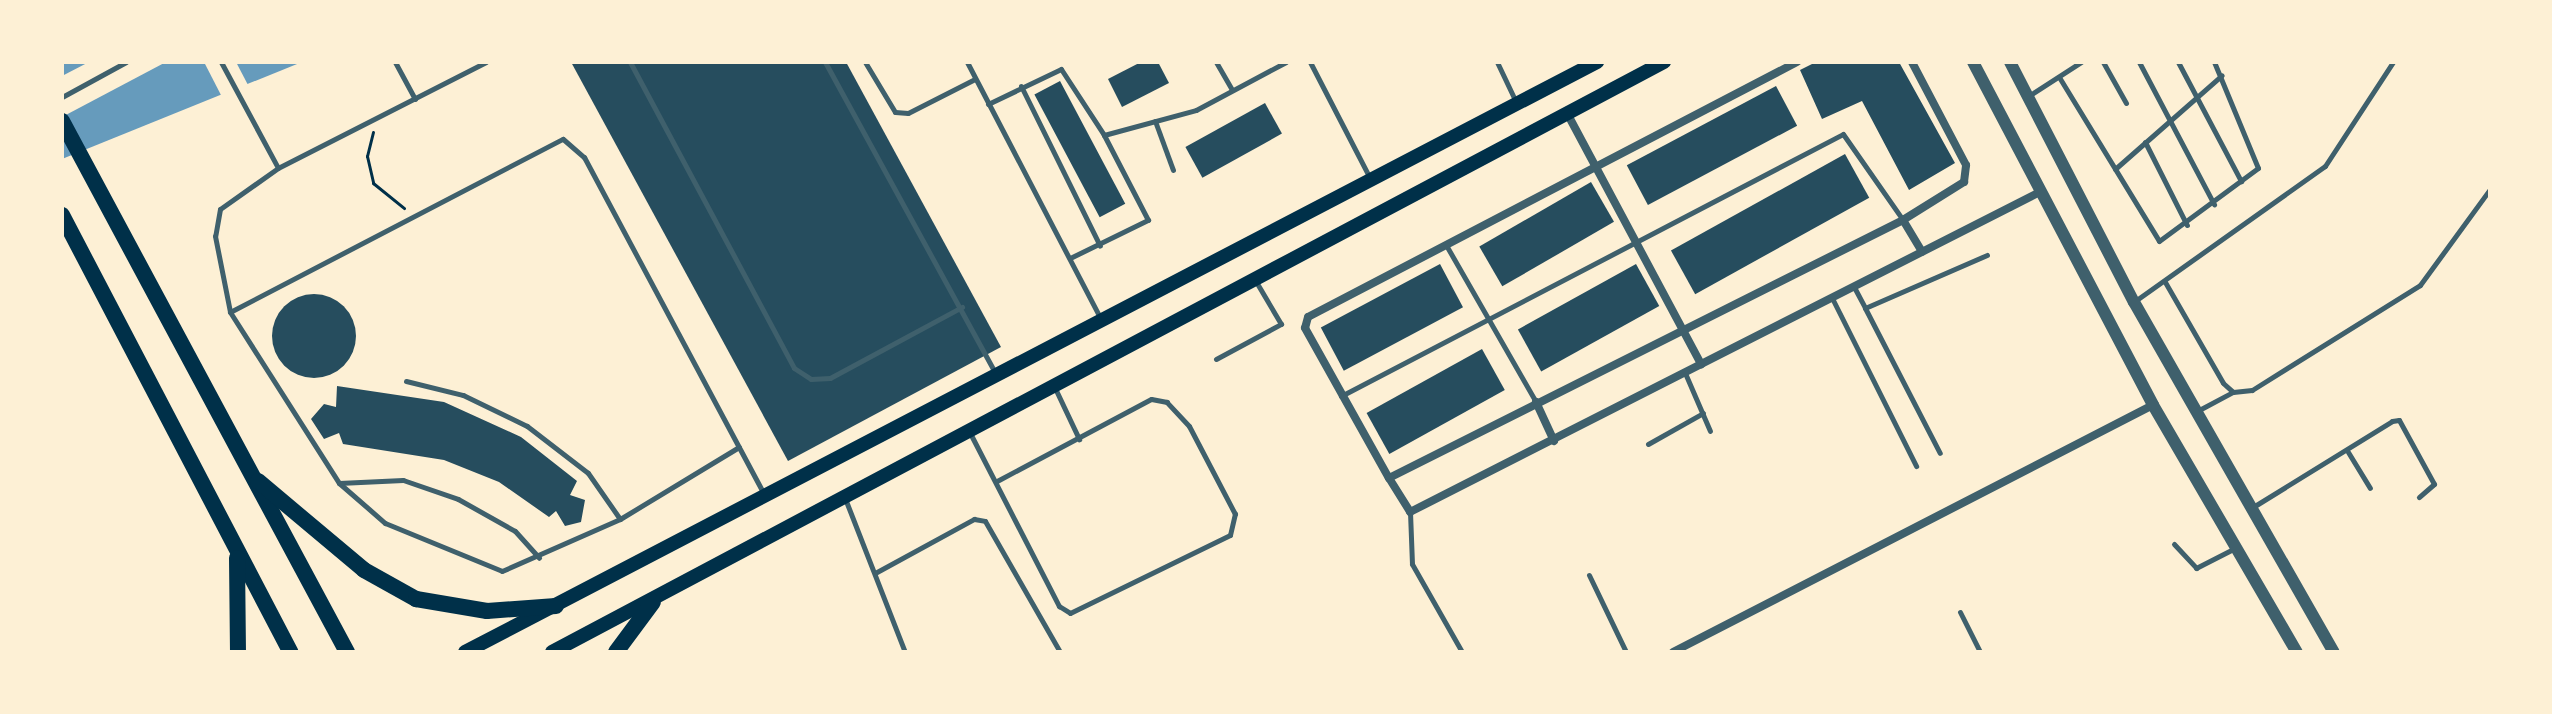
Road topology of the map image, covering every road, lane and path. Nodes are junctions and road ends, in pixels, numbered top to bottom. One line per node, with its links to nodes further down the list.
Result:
1 (126, 62): 32 (lane)
2 (221, 62): 44 (lane)
3 (395, 62): 33 (lane)
4 (486, 62): 33 (lane)
5 (630, 62): 68 (lane)
6 (825, 62): 68 (lane)
7 (865, 62): 27 (lane)
8 (967, 62): 27 (lane)
9 (1216, 62): 29 (lane)
10 (1286, 62): 29 (lane)
11 (1310, 62): 48 (lane)
12 (1497, 62): 34 (lane)
13 (1597, 62): 34 (main road)
14 (1664, 62): 37 (main road)
15 (1797, 62): 45 (street)
16 (1912, 62): 55 (street)
17 (1973, 62): 51 (street)
18 (2010, 62): 30 (street)
19 (2081, 62): 26 (lane)
20 (2103, 62): 35 (lane)
21 (2139, 62): 39 (lane)
22 (2178, 62): 31 (lane)
23 (2214, 62): 25 (lane)
24 (2393, 62): 64 (lane)
25 (2222, 75): 31 (lane); 49 (lane)
26 (2059, 77): 30 (lane); 46 (lane)
27 (975, 79): 36 (lane)
28 (1021, 86): 36 (lane); 42 (lane); 59 (lane)
29 (1232, 90): 41 (lane)
30 (2030, 95): 67 (street)
31 (2198, 96): 39 (lane); 49 (lane)
32 (62, 97)
33 (415, 99): 38 (lane)
34 (1516, 103): 48 (main road)
35 (2126, 103)
36 (988, 104): 62 (lane)
37 (1567, 113): 45 (street); 63 (main road)
38 (376, 119): 44 (lane); 54 (path)
39 (2171, 120): 43 (lane); 52 (lane)
40 (62, 121): 95 (highway)
41 (1155, 121): 42 (lane); 47 (lane)
42 (1104, 135): 59 (lane)
43 (2145, 142): 46 (lane); 56 (lane)
44 (278, 168): 70 (lane)
45 (1596, 168): 57 (street); 58 (street)
46 (2115, 169): 56 (lane)
47 (1173, 170)
48 (1370, 179): 72 (main road)
49 (2241, 182): 52 (lane)
50 (2490, 189): 80 (lane)
51 (2040, 192): 60 (street); 83 (street)
52 (2214, 204): 56 (lane)
53 (62, 215): 108 (highway)
54 (413, 216): 70 (lane); 91 (lane)
55 (1903, 220): 57 (lane); 60 (street); 73 (street)
56 (2187, 225)
57 (1637, 242): 71 (lane); 73 (street)
58 (1446, 245): 71 (lane); 81 (street)
59 (1100, 246): 62 (lane)
60 (1922, 252): 65 (street)
61 (1987, 255): 69 (lane)
62 (1070, 258): 72 (lane)
63 (1254, 278): 74 (lane); 79 (main road)
64 (2165, 282): 67 (lane); 80 (lane)
65 (1854, 287): 66 (street); 69 (lane)
66 (1832, 298): 75 (street); 94 (lane)
67 (2134, 302): 85 (street)
68 (962, 307): 77 (lane)
69 (1865, 308): 93 (lane)
70 (230, 312): 98 (lane)
71 (1494, 320): 81 (lane); 82 (lane)
72 (1103, 322): 77 (main road)
73 (1681, 330): 75 (street); 82 (street)
74 (1216, 359)
75 (1701, 364): 76 (street)
76 (1684, 373): 84 (lane); 89 (street)
77 (997, 378): 102 (main road)
78 (406, 381): 105 (lane)
79 (1054, 385): 86 (main road); 88 (lane)
80 (2233, 392): 85 (lane)
81 (1340, 396): 96 (street)
82 (1536, 402): 89 (street); 96 (street)
83 (2153, 405): 107 (street); 127 (street)
84 (1703, 413): 87 (lane); 90 (lane)
85 (2195, 413): 103 (street)
86 (969, 431): 97 (lane); 101 (main road)
87 (1710, 431)
88 (1079, 439): 97 (lane); 97 (lane)
89 (1554, 441): 104 (street)
90 (1648, 444)
91 (739, 447): 102 (lane); 105 (lane)
92 (2348, 452): 99 (lane); 100 (lane); 103 (lane)
93 (1940, 453)
94 (1916, 466)
95 (253, 478): 113 (highway); 117 (highway)
96 (1389, 478): 104 (street)
97 (997, 481)
98 (339, 483): 109 (lane); 109 (lane)
99 (2370, 488)
100 (2419, 497)
101 (844, 498): 110 (lane); 112 (main road)
102 (766, 499): 113 (main road)
103 (2248, 509): 130 (street)
104 (1410, 512): 125 (lane)
105 (620, 519): 109 (lane)
106 (2174, 544): 107 (lane)
107 (2236, 548): 129 (street)
108 (237, 553): 115 (highway); 116 (highway)
109 (539, 558)
110 (875, 573): 121 (lane); 122 (lane)
111 (1589, 575): 126 (lane)
112 (653, 602): 119 (main road); 120 (highway)
113 (556, 606): 118 (main road)
114 (1960, 612): 128 (lane)
115 (238, 652)
116 (290, 652)
117 (347, 652)
118 (465, 652)
119 (552, 652)
120 (616, 652)
121 (905, 652)
122 (1060, 652)
123 (1201, 652): 124 (lane)
124 (1234, 652)
125 (1462, 652)
126 (1626, 652)
127 (1673, 652)
128 (1980, 652)
129 (2297, 652)
130 (2334, 652)

